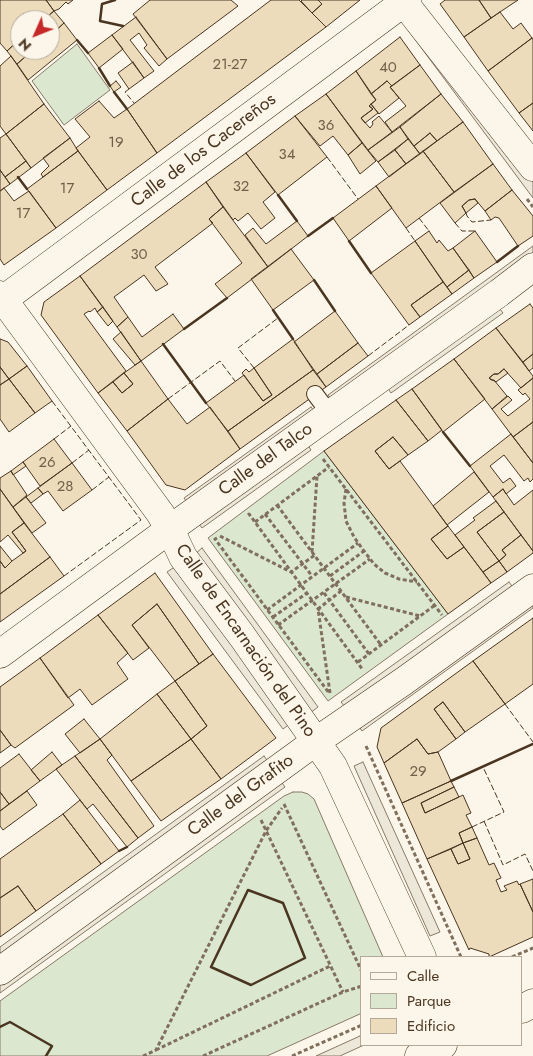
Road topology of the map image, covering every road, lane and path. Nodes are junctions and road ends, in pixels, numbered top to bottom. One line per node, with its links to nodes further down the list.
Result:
1 (405, 1): 2 (street); 6 (street, Calle de los Cacereños)
2 (533, 167)
3 (527, 199): 4 (path)
4 (533, 207)
5 (533, 267): 15 (street, Calle del Talco)
6 (1, 299): 15 (street, Calle de Encarnación del Pino)
7 (320, 455): 8 (path)
8 (329, 467): 9 (path); 10 (path)
9 (318, 476): 11 (path); 20 (path)
10 (346, 488): 18 (path); 27 (path)
11 (277, 505): 13 (path); 20 (path)
12 (249, 514): 14 (path)
13 (266, 514): 14 (path); 22 (path)
14 (254, 522): 24 (path)
15 (170, 528): 46 (street, Calle del Talco); 50 (street, Calle de Encarnación del Pino)
16 (220, 536): 24 (path)
17 (215, 540): 39 (path)
18 (358, 543): 19 (path); 23 (path)
19 (364, 551): 21 (path); 26 (path)
20 (313, 554): 22 (path); 23 (path)
21 (370, 559): 27 (path); 28 (path)
22 (303, 564): 24 (path); 25 (path)
23 (324, 568): 25 (path); 26 (path)
24 (291, 572): 29 (path)
25 (312, 576): 29 (path)
26 (330, 576): 28 (path)
27 (418, 582): 37 (path)
28 (336, 584): 31 (path); 33 (path)
29 (301, 585): 32 (path); 39 (path)
30 (533, 588): 50 (street, Calle del Grafito)
31 (341, 591): 34 (path); 35 (path)
32 (307, 593): 36 (path); 41 (path)
33 (324, 593): 35 (path); 36 (path)
34 (346, 597): 40 (path); 45 (path)
35 (329, 600): 38 (path); 47 (path)
36 (313, 601): 38 (path); 44 (path)
37 (435, 605): 40 (path); 42 (path)
38 (318, 609): 44 (path); 48 (path)
39 (267, 610): 41 (path)
40 (421, 616): 45 (path)
41 (273, 617): 43 (path); 44 (path)
42 (444, 617)
43 (269, 620)
44 (278, 625)
45 (381, 645): 47 (path)
46 (0, 654)
47 (369, 654): 48 (path)
48 (358, 662): 49 (path)
49 (363, 670)
50 (315, 742): 57 (street, Calle de Encarnación del Pino); 62 (street, Calle del Grafito)
51 (366, 746): 58 (path)
52 (288, 798): 53 (path)
53 (284, 804): 55 (path); 61 (path)
54 (260, 818): 55 (path)
55 (266, 831): 60 (path); 67 (path)
56 (533, 948): 59 (path)
57 (422, 956)
58 (461, 956)
59 (514, 956)
60 (330, 966): 64 (path); 67 (path)
61 (360, 968)
62 (0, 971)
63 (360, 987): 64 (path)
64 (343, 992): 69 (path)
65 (360, 1026): 70 (path)
66 (441, 1046): 71 (street)
67 (156, 1050): 68 (path)
68 (143, 1056)
69 (203, 1056)
70 (292, 1056)
71 (419, 1056)

